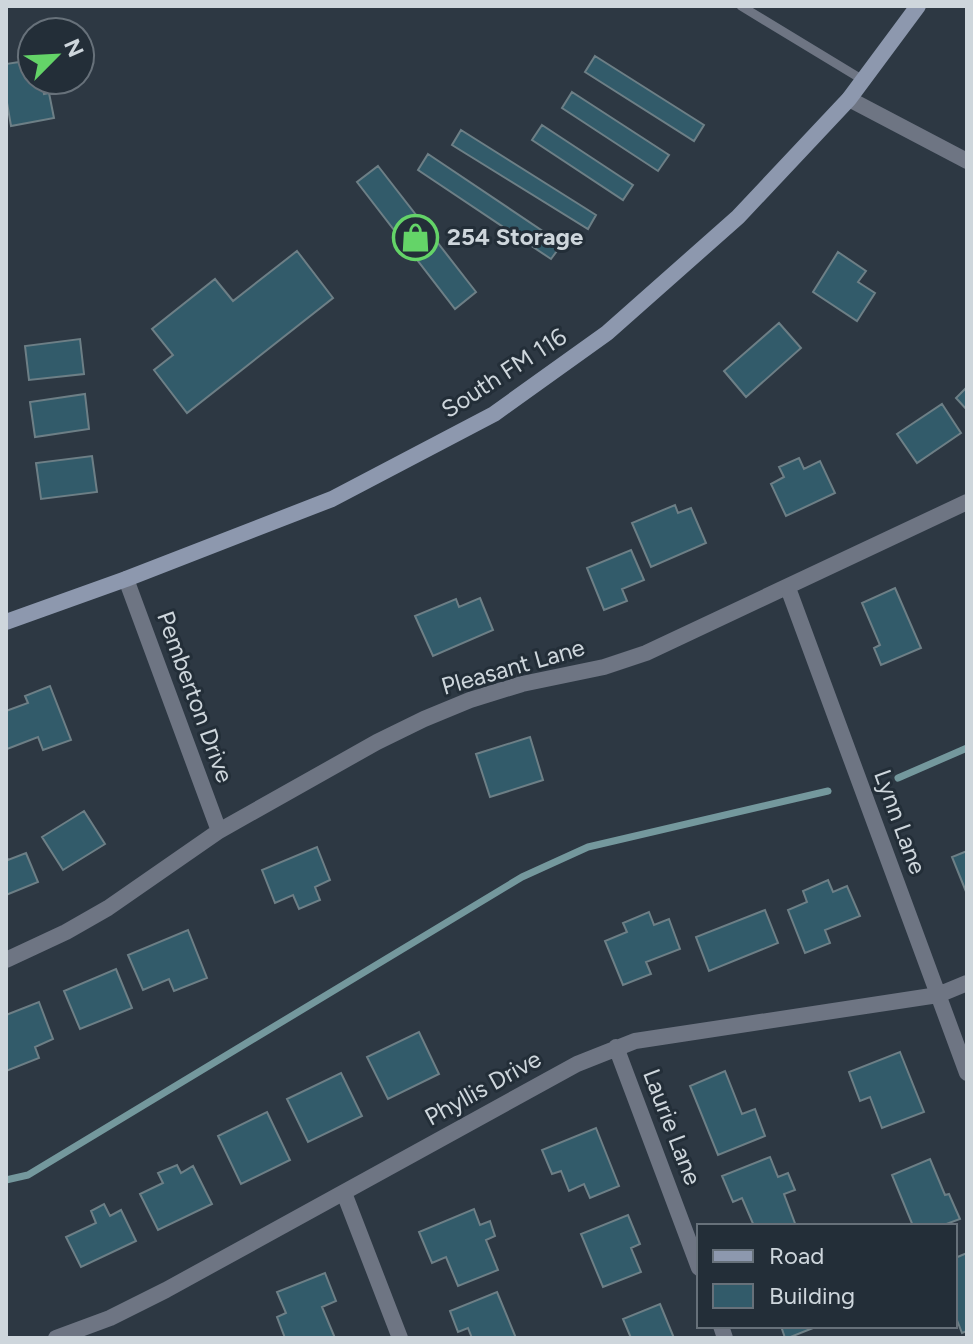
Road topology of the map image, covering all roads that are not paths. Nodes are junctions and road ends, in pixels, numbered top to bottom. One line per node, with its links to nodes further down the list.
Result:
1 (741, 6): 3 (lane)
2 (918, 6): 3 (main road, South FM 116)
3 (863, 80): 4 (main road, South FM 116)
4 (849, 99): 5 (street); 7 (main road, South FM 116)
5 (967, 161)
6 (967, 502): 8 (street, Pleasant Lane)
7 (126, 579): 9 (main road, South FM 116); 10 (street, Pemberton Drive)
8 (788, 588): 10 (street, Pleasant Lane); 13 (street, Lynn Lane)
9 (6, 622)
10 (219, 831): 11 (street, Pleasant Lane)
11 (6, 960)
12 (967, 983): 13 (street, Phyllis Drive)
13 (938, 995): 14 (street, Phyllis Drive); 15 (street, Lynn Lane)
14 (616, 1047): 16 (street, Phyllis Drive); 17 (street, Laurie Lane)
15 (967, 1073)
16 (344, 1193): 18 (street, Phyllis Drive); 19 (street)
17 (697, 1263)
18 (60, 1337)
19 (400, 1338)

